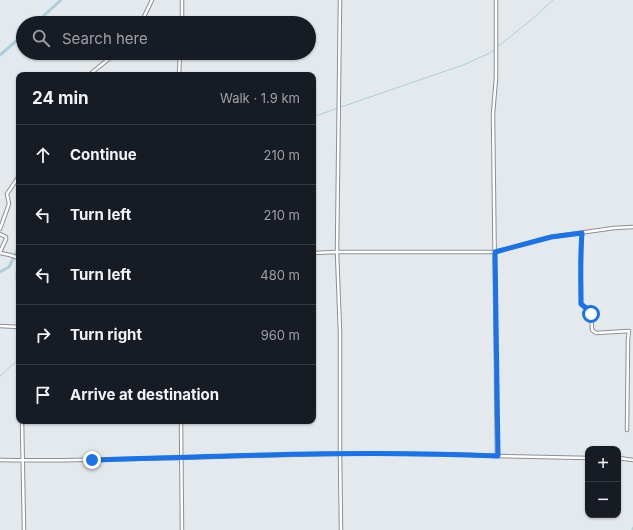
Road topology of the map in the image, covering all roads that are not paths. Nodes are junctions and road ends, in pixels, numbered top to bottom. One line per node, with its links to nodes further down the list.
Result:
1 (152, 0): 5 (street)
2 (182, 0): 6 (street)
3 (340, 0): 17 (street)
4 (496, 0): 18 (street)
5 (144, 16)
6 (182, 16)
7 (107, 60): 9 (street)
8 (180, 60): 10 (street)
9 (93, 72)
10 (179, 72)
11 (16, 180): 13 (street)
12 (633, 227): 14 (street)
13 (0, 229)
14 (582, 233): 18 (street); 25 (street)
15 (0, 234): 16 (street)
16 (0, 252): 20 (street)
17 (337, 252): 18 (street); 19 (street); 26 (street)
18 (495, 252): 27 (street)
19 (316, 253)
20 (16, 257)
21 (0, 326): 22 (street)
22 (16, 327)
23 (22, 424): 32 (street)
24 (181, 424): 28 (street)
25 (627, 430)
26 (340, 454): 27 (street); 28 (street); 36 (street)
27 (498, 456): 29 (street)
28 (181, 458): 32 (street); 35 (street)
29 (585, 458)
30 (621, 458): 33 (street)
31 (0, 460): 32 (street)
32 (23, 460): 34 (street)
33 (633, 460)
34 (24, 530)
35 (182, 530)
36 (341, 530)

